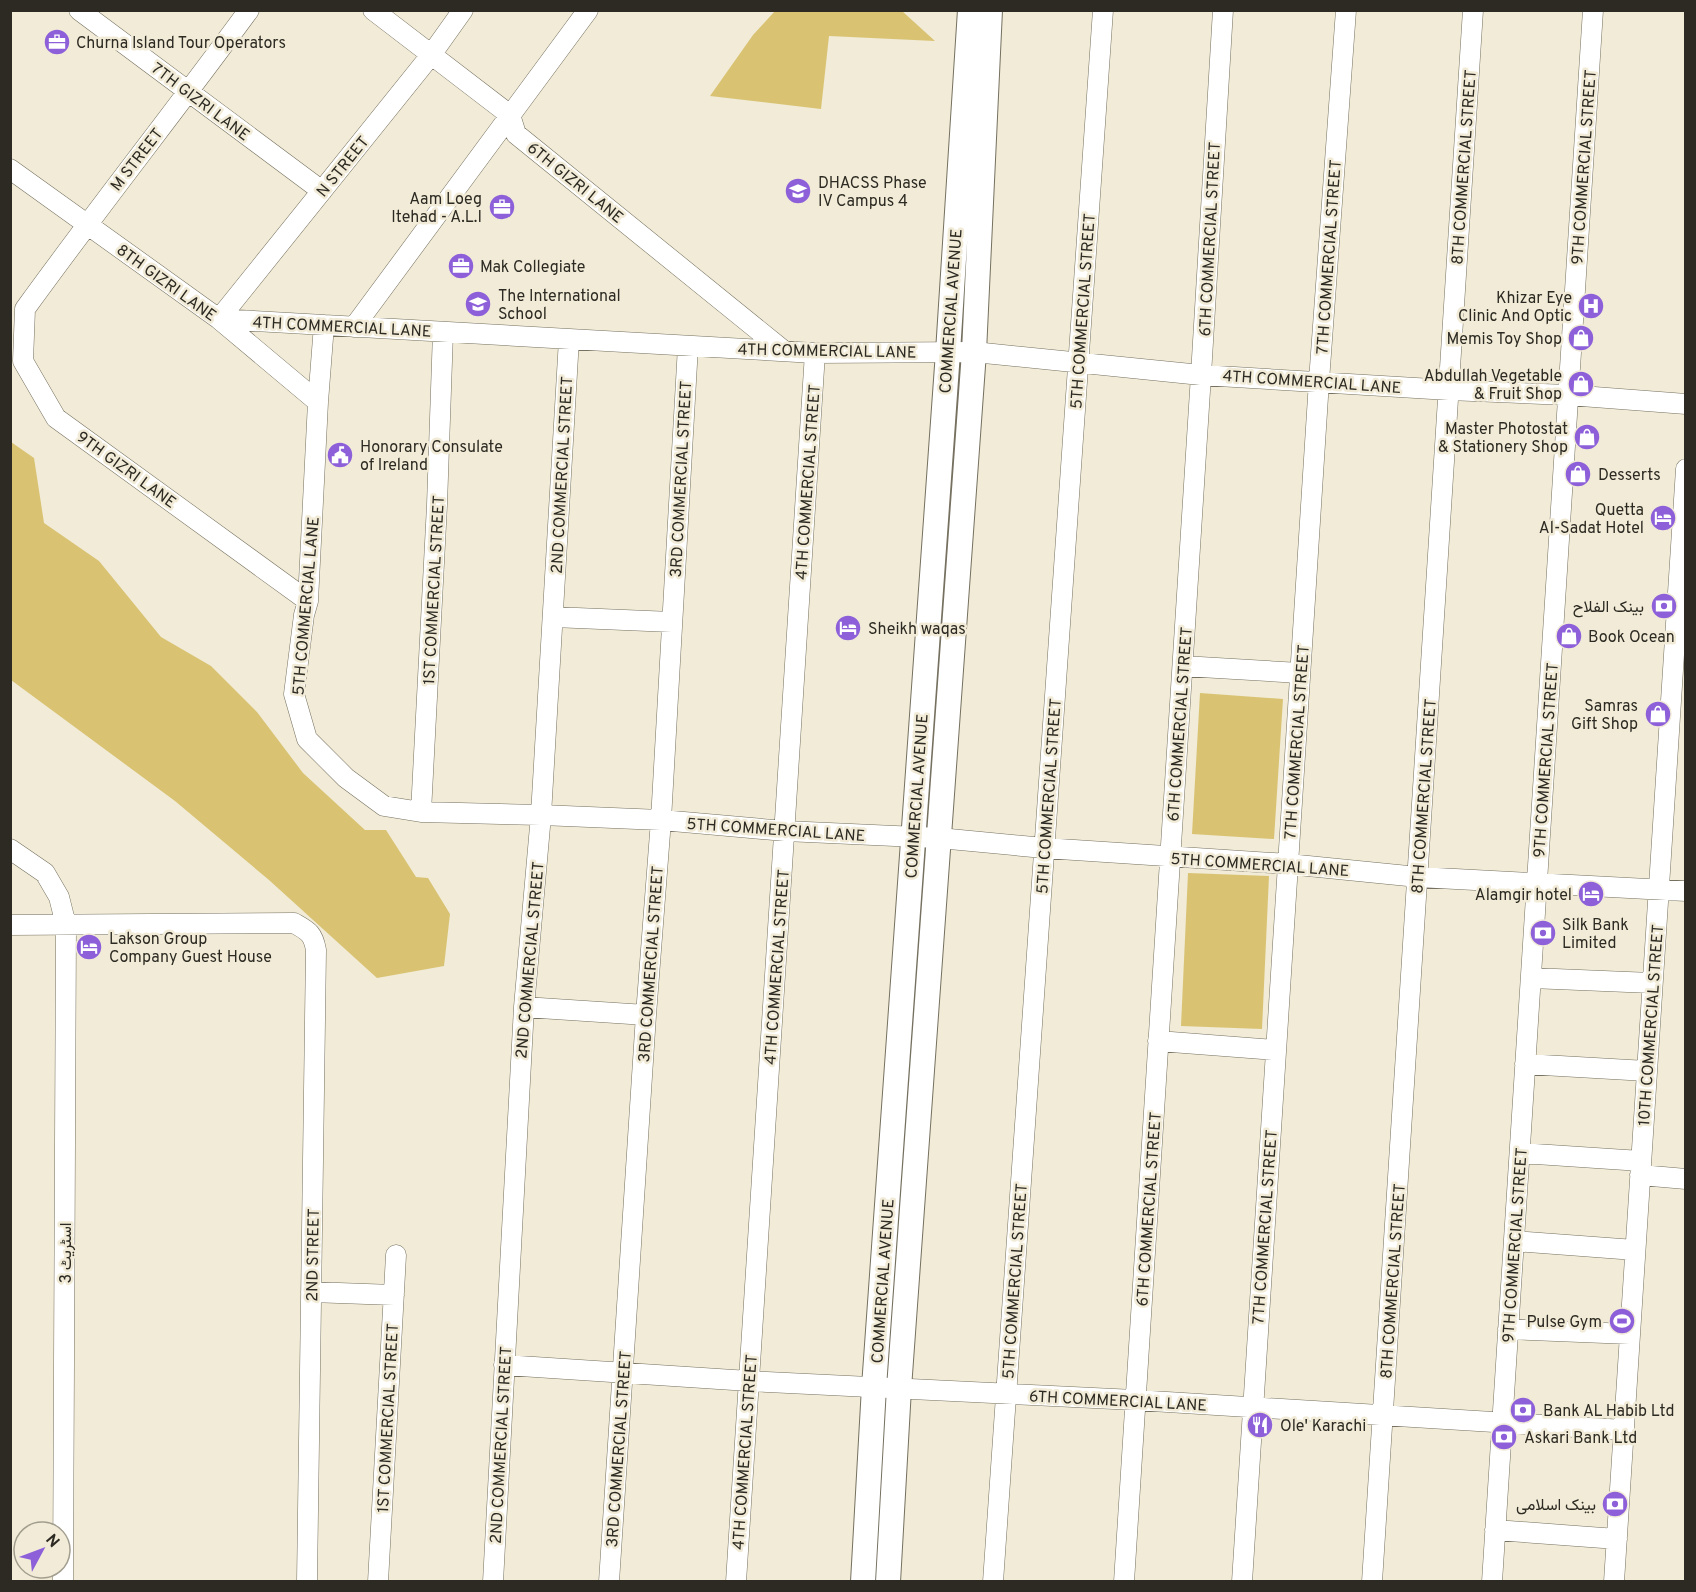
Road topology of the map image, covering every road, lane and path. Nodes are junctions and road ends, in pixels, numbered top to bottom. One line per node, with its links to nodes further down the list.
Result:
1 (79, 10): 14 (street, 7TH GIZRI LANE)
2 (249, 10): 14 (street, M STREET)
3 (373, 10): 13 (street, 6TH GIZRI LANE)
4 (463, 10): 13 (street, N STREET)
5 (588, 10): 15 (street)
6 (970, 10): 27 (main road, COMMERCIAL AVENUE)
7 (990, 10): 28 (main road, COMMERCIAL AVENUE)
8 (1103, 10): 30 (street, 5TH COMMERCIAL STREET)
9 (1223, 10): 31 (street, 6TH COMMERCIAL STREET)
10 (1346, 10): 32 (street, 7TH COMMERCIAL STREET)
11 (1473, 10): 33 (street, 8TH COMMERCIAL STREET)
12 (1593, 10): 34 (street, 9TH COMMERCIAL STREET)
13 (431, 55): 15 (street, 6TH GIZRI LANE); 17 (street, N STREET)
14 (189, 92): 17 (street, 7TH GIZRI LANE); 18 (street, M STREET)
15 (510, 115): 22 (street); 26 (street, 6TH GIZRI LANE)
16 (10, 170): 18 (street, 8TH GIZRI LANE)
17 (322, 190): 20 (street, N STREET)
18 (86, 224): 19 (street, M STREET); 20 (street, 8TH GIZRI LANE)
19 (18, 303): 38 (street, 9TH GIZRI LANE)
20 (219, 319): 21 (street, 4TH COMMERCIAL LANE); 35 (street, 8TH GIZRI LANE)
21 (324, 325): 22 (street, 4TH COMMERCIAL LANE); 35 (street, 5TH COMMERCIAL LANE)
22 (354, 327): 23 (street, 4TH COMMERCIAL LANE)
23 (442, 332): 24 (street, 4TH COMMERCIAL LANE); 43 (street, 1ST COMMERCIAL STREET)
24 (570, 339): 25 (street, 4TH COMMERCIAL LANE); 39 (street, 2ND COMMERCIAL STREET)
25 (688, 346): 26 (street, 4TH COMMERCIAL LANE); 40 (street, 3RD COMMERCIAL STREET)
26 (784, 351): 29 (street, 4TH COMMERCIAL LANE)
27 (948, 352): 28 (street, 4TH COMMERCIAL LANE); 29 (street, 4TH COMMERCIAL LANE); 47 (main road, COMMERCIAL AVENUE)
28 (974, 352): 30 (street, 4TH COMMERCIAL LANE); 48 (main road, COMMERCIAL AVENUE)
29 (815, 353): 46 (street, 4TH COMMERCIAL STREET)
30 (1078, 363): 31 (street, 4TH COMMERCIAL LANE); 49 (street, 5TH COMMERCIAL STREET)
31 (1201, 375): 32 (street, 4TH COMMERCIAL LANE); 41 (street, 6TH COMMERCIAL STREET)
32 (1319, 381): 33 (street, 4TH COMMERCIAL LANE); 42 (street, 7TH COMMERCIAL STREET)
33 (1449, 390): 34 (street, 4TH COMMERCIAL LANE); 53 (street, 8TH COMMERCIAL STREET)
34 (1568, 395): 36 (street, 4TH COMMERCIAL LANE); 54 (street, 9TH COMMERCIAL STREET)
35 (318, 402): 38 (street, 5TH COMMERCIAL LANE)
36 (1686, 404)
37 (1686, 469): 55 (street, 10TH COMMERCIAL STREET)
38 (308, 601): 43 (street, 5TH COMMERCIAL LANE)
39 (553, 617): 40 (street); 44 (street, 2ND COMMERCIAL STREET)
40 (672, 622): 45 (street, 3RD COMMERCIAL STREET)
41 (1183, 666): 42 (street); 51 (street, 6TH COMMERCIAL STREET)
42 (1300, 673): 52 (street, 7TH COMMERCIAL STREET)
43 (421, 812): 44 (street, 5TH COMMERCIAL LANE)
44 (541, 815): 45 (street, 5TH COMMERCIAL LANE); 61 (street, 2ND COMMERCIAL STREET)
45 (661, 820): 46 (street, 5TH COMMERCIAL LANE); 62 (street, 3RD COMMERCIAL STREET)
46 (785, 831): 47 (street, 5TH COMMERCIAL LANE); 79 (street, 4TH COMMERCIAL STREET)
47 (913, 838): 48 (street, 5TH COMMERCIAL LANE); 80 (main road, COMMERCIAL AVENUE)
48 (939, 838): 49 (street, 5TH COMMERCIAL LANE); 81 (main road, COMMERCIAL AVENUE)
49 (1044, 848): 51 (street, 5TH COMMERCIAL LANE); 82 (street, 5TH COMMERCIAL STREET)
50 (10, 849): 58 (street, اسٹریٹ 3)
51 (1170, 857): 52 (street, 5TH COMMERCIAL LANE); 63 (street, 6TH COMMERCIAL STREET)
52 (1288, 864): 53 (street, 5TH COMMERCIAL LANE); 64 (street, 7TH COMMERCIAL STREET)
53 (1418, 877): 54 (street, 5TH COMMERCIAL LANE); 85 (street, 8TH COMMERCIAL STREET)
54 (1537, 884): 55 (street, 5TH COMMERCIAL LANE); 59 (street, 9TH COMMERCIAL STREET)
55 (1658, 891): 56 (street, 5TH COMMERCIAL LANE); 60 (street, 10TH COMMERCIAL STREET)
56 (1686, 891)
57 (10, 925): 58 (street)
58 (66, 925): 73 (street, 2ND STREET); 90 (street, اسٹریٹ 3)
59 (1531, 978): 60 (street); 65 (street, 9TH COMMERCIAL STREET)
60 (1652, 983): 66 (street, 10TH COMMERCIAL STREET)
61 (524, 1007): 62 (street); 77 (street, 2ND COMMERCIAL STREET)
62 (646, 1015): 78 (street, 3RD COMMERCIAL STREET)
63 (1158, 1041): 64 (street); 83 (street, 6TH COMMERCIAL STREET)
64 (1275, 1050): 84 (street, 7TH COMMERCIAL STREET)
65 (1525, 1064): 66 (street); 67 (street, 9TH COMMERCIAL STREET)
66 (1647, 1071): 68 (street, 10TH COMMERCIAL STREET)
67 (1520, 1153): 68 (street); 70 (street, 9TH COMMERCIAL STREET)
68 (1641, 1168): 69 (street); 71 (street, 10TH COMMERCIAL STREET)
69 (1686, 1179)
70 (1514, 1241): 71 (street); 75 (street, 9TH COMMERCIAL STREET)
71 (1635, 1250): 76 (street, 10TH COMMERCIAL STREET)
72 (396, 1255): 74 (street, 1ST COMMERCIAL STREET)
73 (312, 1292): 74 (street); 91 (street, 2ND STREET)
74 (394, 1295): 92 (street, 1ST COMMERCIAL STREET)
75 (1508, 1329): 76 (street); 86 (street, 9TH COMMERCIAL STREET)
76 (1630, 1334): 87 (street, 10TH COMMERCIAL STREET)
77 (504, 1365): 78 (street, 6TH COMMERCIAL LANE); 93 (street, 2ND COMMERCIAL STREET)
78 (624, 1373): 79 (street, 6TH COMMERCIAL LANE); 94 (street, 3RD COMMERCIAL STREET)
79 (749, 1381): 80 (street, 6TH COMMERCIAL LANE); 95 (street, 4TH COMMERCIAL STREET)
80 (874, 1388): 81 (street, 6TH COMMERCIAL LANE); 96 (main road, COMMERCIAL AVENUE)
81 (899, 1388): 82 (street, 6TH COMMERCIAL LANE); 97 (main road, COMMERCIAL AVENUE)
82 (1006, 1394): 83 (street, 6TH COMMERCIAL LANE); 98 (street, 5TH COMMERCIAL STREET)
83 (1135, 1400): 84 (street, 6TH COMMERCIAL LANE); 99 (street, 6TH COMMERCIAL STREET)
84 (1253, 1408): 85 (street, 6TH COMMERCIAL LANE); 100 (street, 7TH COMMERCIAL STREET)
85 (1383, 1416): 86 (street, 6TH COMMERCIAL LANE); 101 (street, 8TH COMMERCIAL STREET)
86 (1502, 1424): 87 (street, 6TH COMMERCIAL LANE); 88 (street, 9TH COMMERCIAL STREET)
87 (1624, 1430): 89 (street, 10TH COMMERCIAL STREET)
88 (1496, 1530): 89 (street); 102 (street, 9TH COMMERCIAL STREET)
89 (1617, 1539): 103 (street, 10TH COMMERCIAL STREET)
90 (63, 1581)
91 (308, 1581)
92 (378, 1581)
93 (493, 1581)
94 (609, 1581)
95 (736, 1581)
96 (863, 1581)
97 (888, 1581)
98 (993, 1581)
99 (1124, 1581)
100 (1242, 1581)
101 (1372, 1581)
102 (1492, 1581)
103 (1614, 1581)

